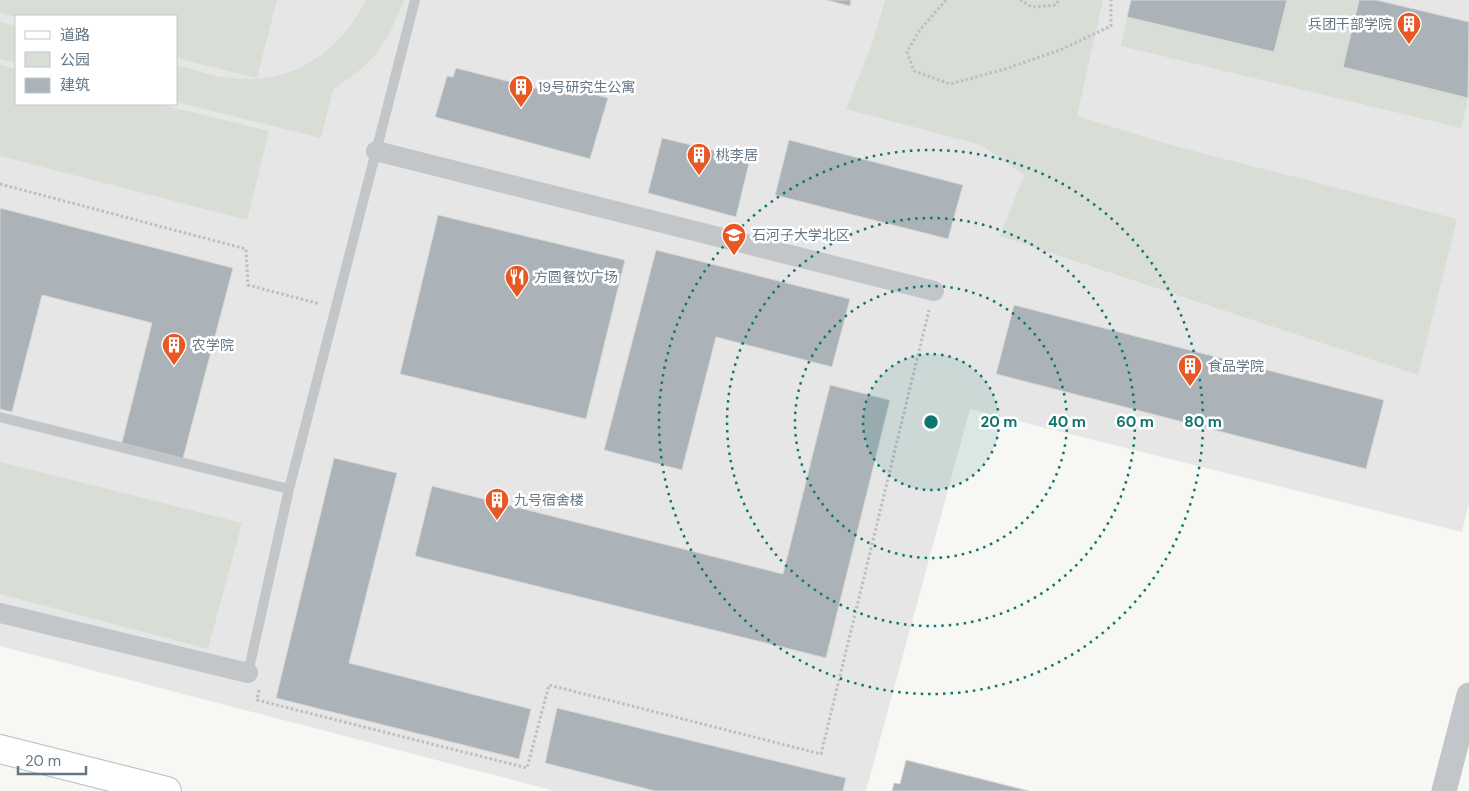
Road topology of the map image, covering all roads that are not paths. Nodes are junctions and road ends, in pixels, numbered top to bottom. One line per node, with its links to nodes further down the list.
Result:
1 (415, 0): 2 (lane)
2 (376, 150): 3 (street); 5 (lane)
3 (934, 291)
4 (0, 417): 5 (lane)
5 (288, 489): 7 (lane)
6 (0, 612): 7 (street)
7 (248, 673)
8 (1469, 695): 11 (street)
9 (0, 749): 10 (main road)
10 (167, 791)
11 (1444, 791)

